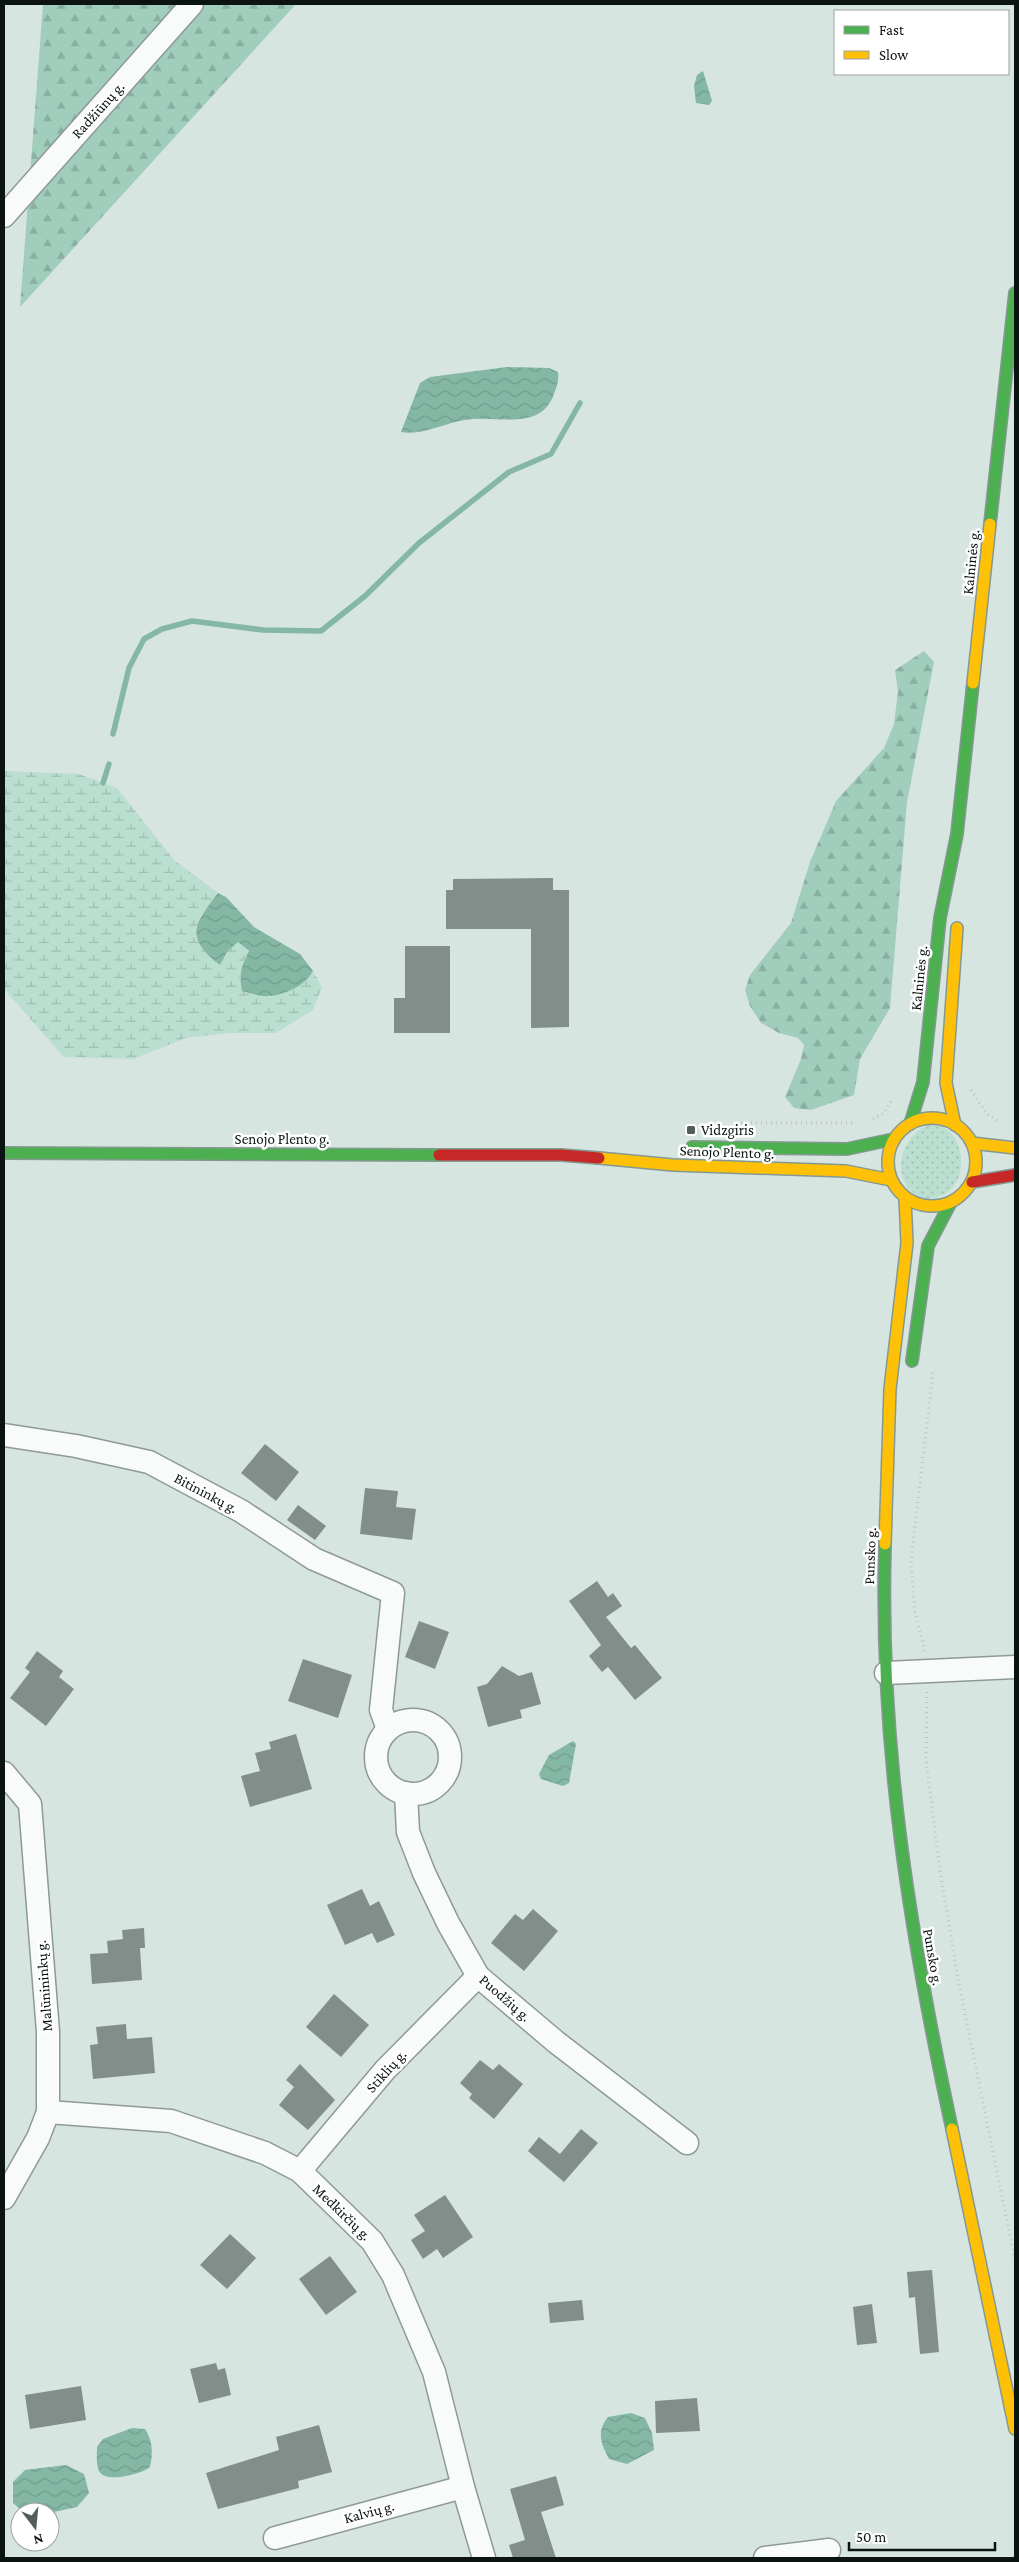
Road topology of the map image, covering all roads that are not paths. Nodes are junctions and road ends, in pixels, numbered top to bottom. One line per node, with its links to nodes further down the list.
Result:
1 (192, 4): 2 (street, Radžiūnų g.)
2 (4, 216)
3 (1015, 293): 4 (main road, Kalninės g.)
4 (957, 834): 5 (main road, Kalninės g.); 7 (main road, Kalninės g.)
5 (958, 891)
6 (958, 920): 8 (main road)
7 (910, 1124): 8 (main road); 9 (main road)
8 (955, 1125): 10 (main road)
9 (894, 1139): 11 (main road, Senojo Plento g.); 17 (main road)
10 (972, 1143): 12 (main road); 18 (main road)
11 (683, 1147)
12 (1015, 1148)
13 (638, 1150): 15 (main road, Senojo Plento g.)
14 (4, 1153): 15 (main road, Senojo Plento g.)
15 (561, 1155): 17 (main road, Senojo Plento g.)
16 (1015, 1175): 18 (main road)
17 (891, 1180): 19 (main road)
18 (972, 1182): 20 (main road)
19 (905, 1198): 20 (main road); 24 (main road, Punsko g.)
20 (951, 1202): 21 (main road)
21 (910, 1372)
22 (902, 1419): 24 (main road, Punsko g.)
23 (4, 1435): 27 (street, Bitininkų g.)
24 (889, 1482): 26 (main road, Punsko g.)
25 (1015, 1667): 26 (street)
26 (886, 1673): 35 (main road, Punsko g.)
27 (388, 1729): 29 (street); 29 (street)
28 (4, 1773): 31 (street, Malūnininkų g.)
29 (406, 1794): 30 (street, Puodžių g.)
30 (478, 1976): 32 (street, Puodžių g.); 33 (street, Stiklių g.)
31 (48, 2112): 33 (street, Medkirčių g.); 34 (street, Malūnininkų g.)
32 (687, 2143)
33 (300, 2171): 36 (street, Medkirčių g.)
34 (4, 2198)
35 (1015, 2428)
36 (463, 2487): 37 (street, Kalvių g.); 39 (street, Medkirčių g.)
37 (275, 2538)
38 (829, 2550): 40 (street)
39 (484, 2558)
40 (765, 2558)

